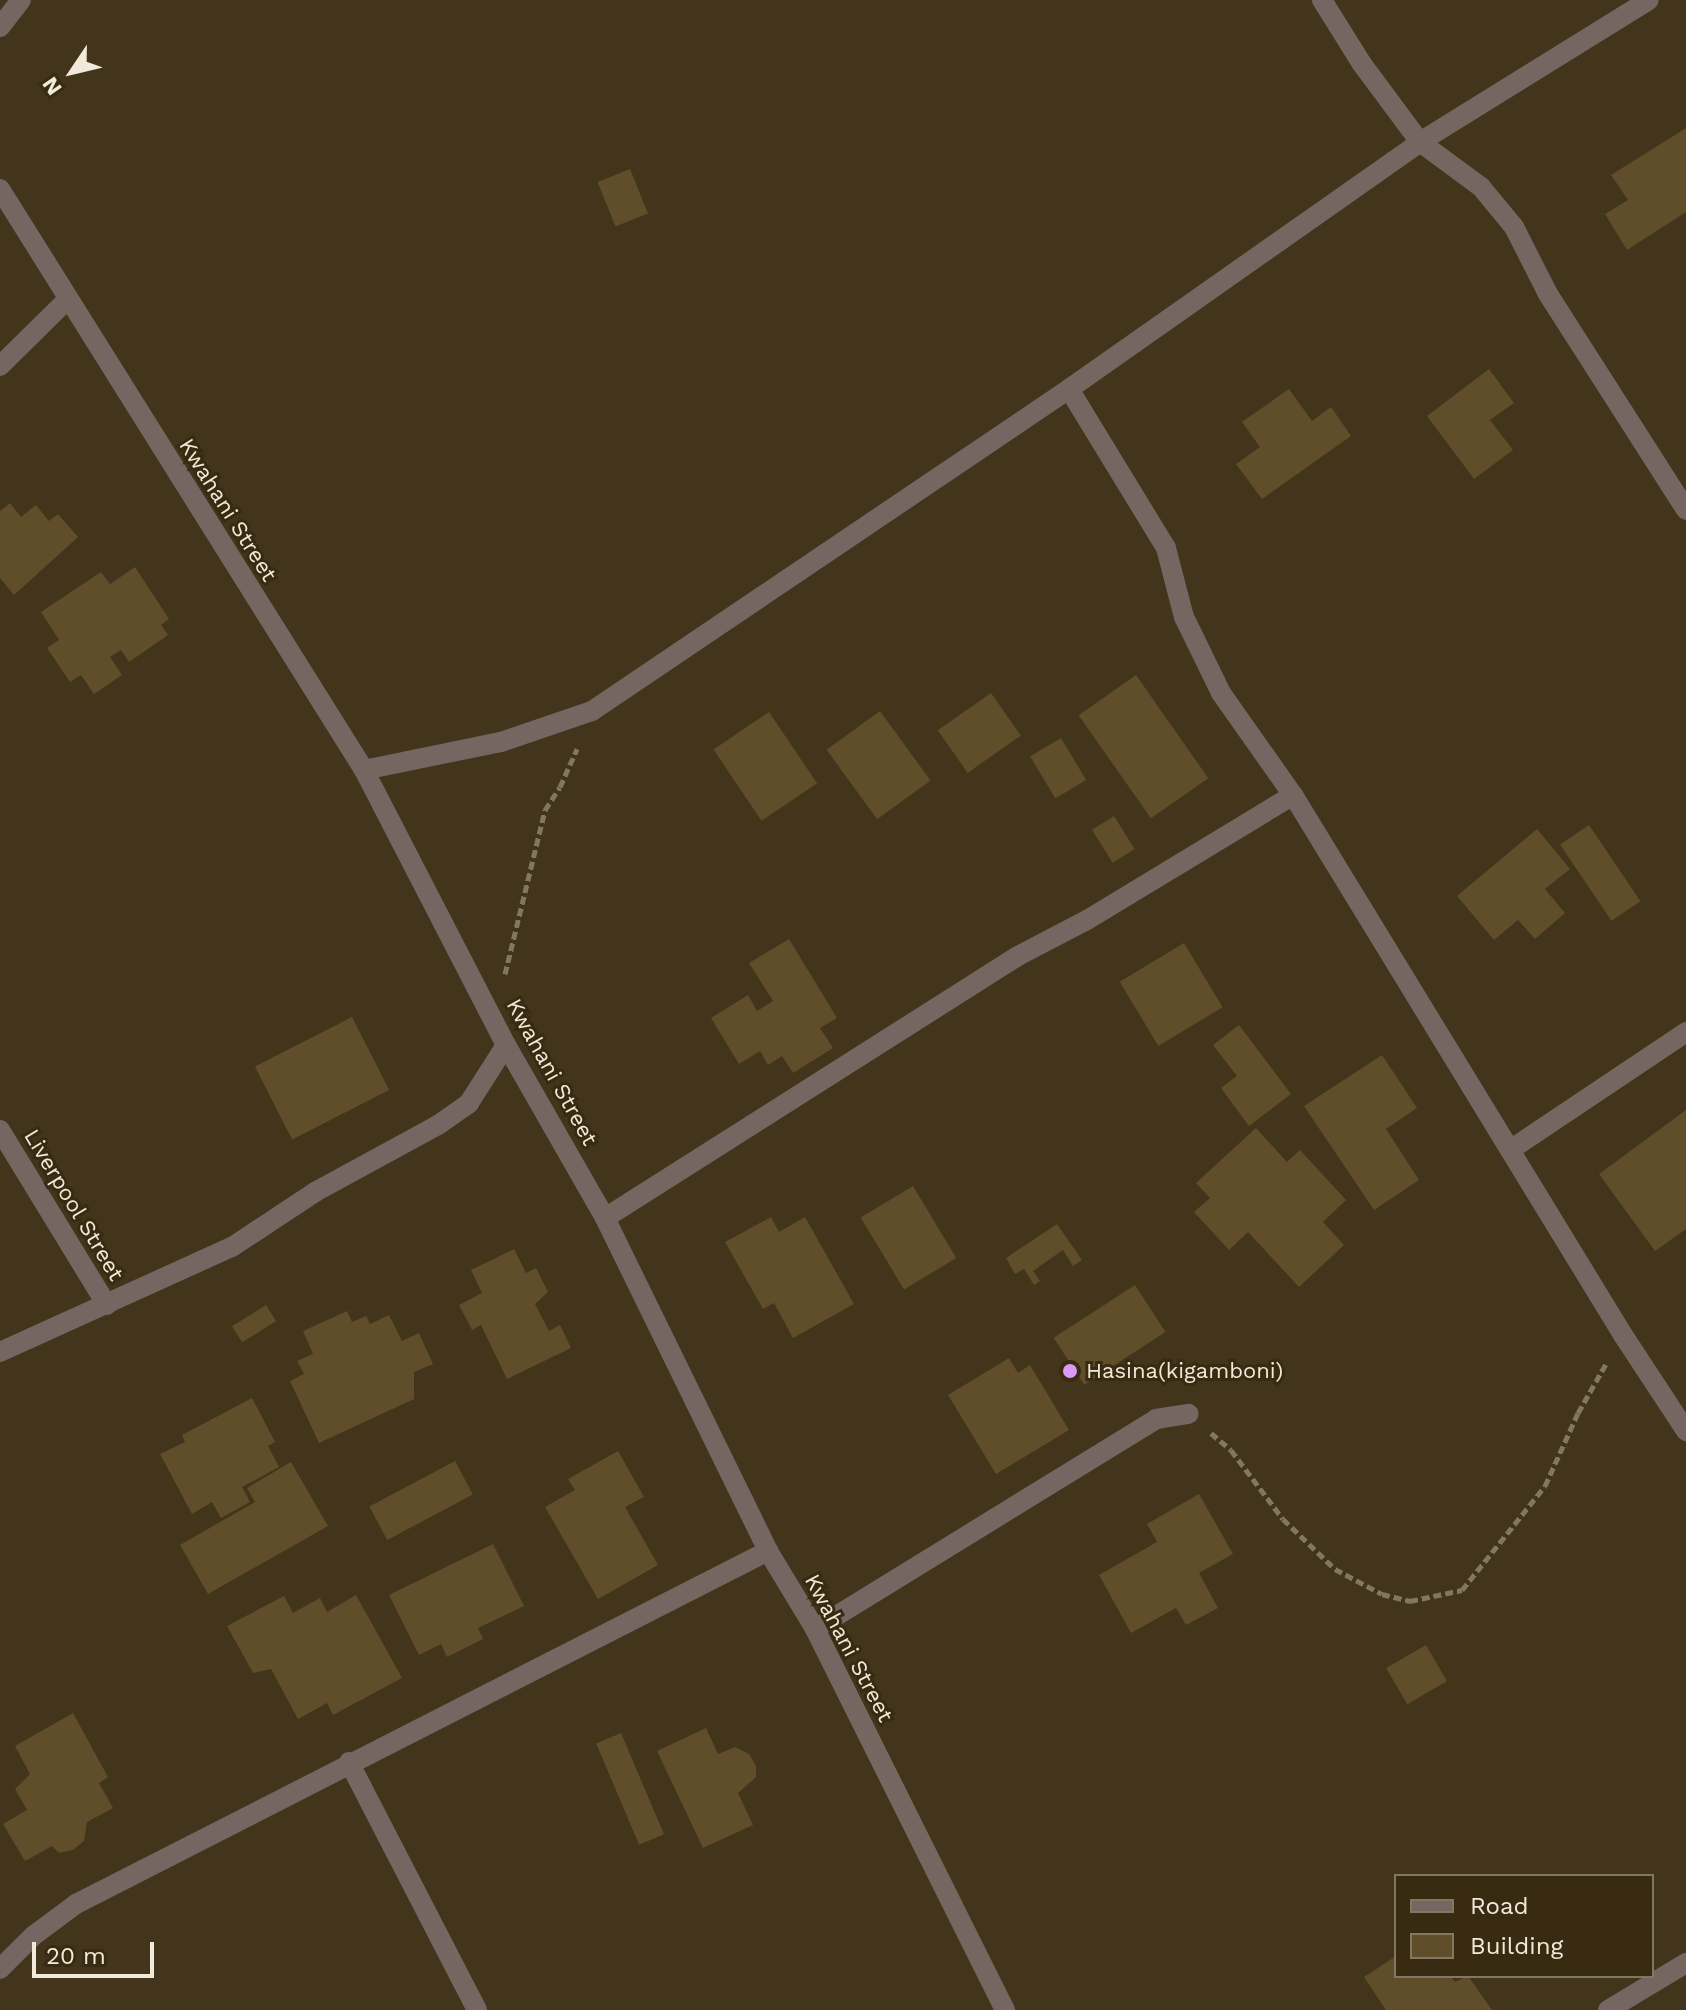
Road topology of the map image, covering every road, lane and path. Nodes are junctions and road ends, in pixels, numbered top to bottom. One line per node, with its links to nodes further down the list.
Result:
1 (21, 0): 4 (street); 5 (street)
2 (1322, 0): 6 (street)
3 (1649, 0): 6 (street)
4 (0, 6)
5 (0, 27)
6 (1420, 142): 10 (street); 11 (street)
7 (0, 189): 8 (street, Kwahani Street)
8 (67, 300): 9 (street); 13 (street, Kwahani Street)
9 (0, 366)
10 (1069, 389): 12 (street); 14 (street)
11 (1686, 510)
12 (592, 711): 13 (street); 15 (path)
13 (364, 770): 15 (street, Kwahani Street)
14 (1293, 795): 19 (street); 20 (street)
15 (495, 1019): 17 (street, Kwahani Street)
16 (1686, 1032): 19 (street)
17 (506, 1045): 20 (street, Kwahani Street); 21 (street)
18 (0, 1130): 21 (street, Liverpool Street)
19 (1510, 1150): 22 (street)
20 (605, 1218): 26 (street, Kwahani Street)
21 (107, 1305): 23 (street)
22 (1623, 1335): 24 (path); 25 (street)
23 (0, 1352)
24 (1189, 1414): 27 (street)
25 (1686, 1431)
26 (768, 1551): 27 (street, Kwahani Street); 28 (street)
27 (815, 1629): 32 (street, Kwahani Street)
28 (349, 1762): 30 (street); 31 (street)
29 (1686, 1963): 33 (street)
30 (0, 1969)
31 (477, 2010)
32 (1005, 2010)
33 (1608, 2010)

